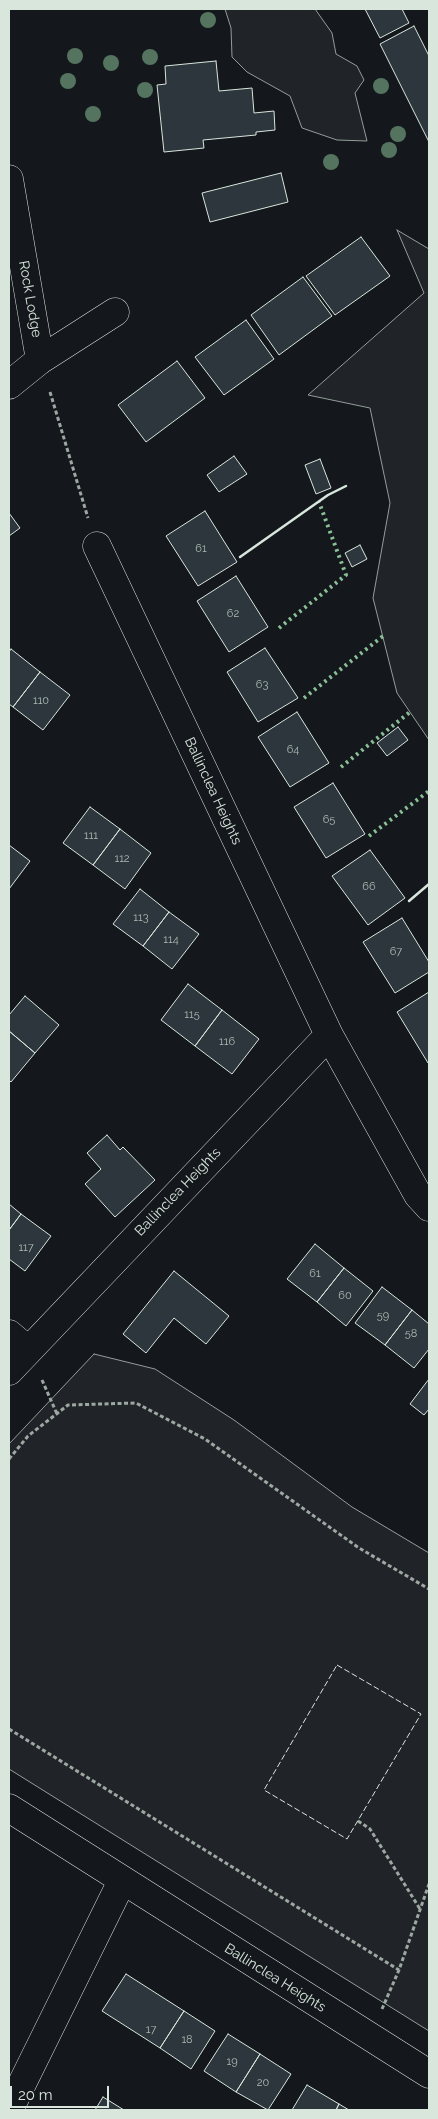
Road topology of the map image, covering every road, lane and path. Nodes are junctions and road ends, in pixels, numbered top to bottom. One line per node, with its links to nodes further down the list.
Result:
1 (9, 179): 3 (street, Rock Lodge)
2 (115, 312): 3 (street, Rock Lodge)
3 (40, 360): 4 (street, Rock Lodge); 5 (path)
4 (9, 386)
5 (97, 546): 6 (street, Ballinclea Heights)
6 (329, 1035): 7 (street, Ballinclea Heights); 8 (street, Ballinclea Heights)
7 (429, 1207)
8 (18, 1342): 9 (street, Ballinclea Heights)
9 (9, 1371)
10 (9, 1459): 11 (path)
11 (429, 1590)
12 (9, 1729): 18 (path)
13 (9, 1808): 15 (street, Ballinclea Heights)
14 (358, 1821): 17 (path)
15 (122, 1881): 19 (street, Ballinclea Heights); 21 (street)
16 (429, 1884): 17 (path)
17 (420, 1910): 18 (path)
18 (399, 1970): 19 (path)
19 (370, 2037): 20 (street, Ballinclea Heights)
20 (429, 2074)
21 (9, 2110)

